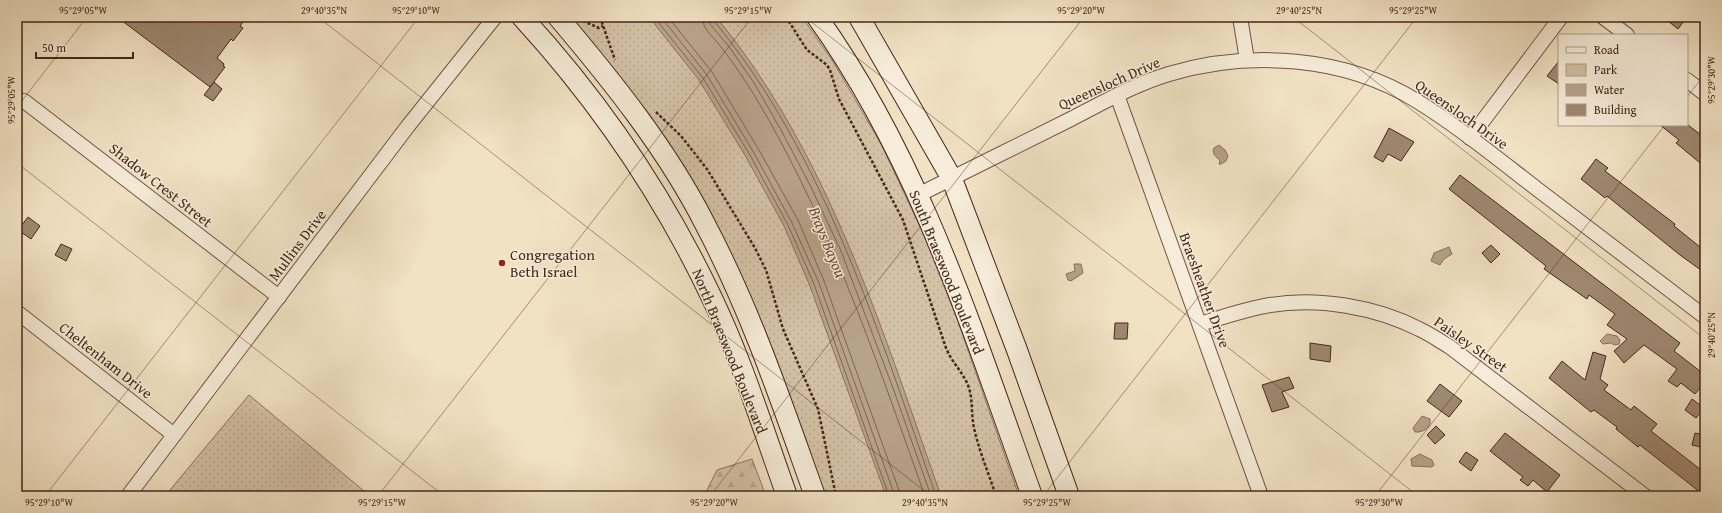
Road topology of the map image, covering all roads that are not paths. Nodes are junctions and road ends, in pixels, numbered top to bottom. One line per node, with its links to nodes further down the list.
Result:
1 (495, 17): 18 (street, Mullins Drive)
2 (522, 17): 23 (main road, North Braeswood Boulevard)
3 (817, 17): 17 (main road, South Braeswood Boulevard)
4 (859, 17): 16 (main road)
5 (1240, 17): 10 (street)
6 (1561, 17): 15 (street)
7 (1603, 17): 9 (street)
8 (567, 18): 22 (main road, North Braeswood Boulevard)
9 (1626, 34)
10 (1247, 60): 13 (street, Queensloch Drive); 15 (street, Queensloch Drive)
11 (1688, 81): 12 (street)
12 (1705, 94)
13 (1117, 95): 16 (street, Queensloch Drive); 21 (street, Braesheather Drive)
14 (24, 101): 18 (street, Shadow Crest Street)
15 (1470, 138): 20 (street, Queensloch Drive)
16 (952, 179): 17 (street, Queensloch Drive); 29 (main road)
17 (918, 196): 28 (main road, South Braeswood Boulevard)
18 (279, 297): 24 (street, Mullins Drive)
19 (17, 312): 24 (street, Cheltenham Drive)
20 (1705, 317)
21 (1200, 324): 30 (street, Braesheather Drive); 31 (street, Paisley Street)
22 (787, 417): 23 (main road); 27 (main road, North Braeswood Boulevard)
23 (762, 425): 26 (main road, North Braeswood Boulevard)
24 (174, 435): 25 (street, Mullins Drive)
25 (128, 496)
26 (788, 496)
27 (815, 496)
28 (1032, 496)
29 (1068, 496)
30 (1261, 496)
31 (1645, 496)

